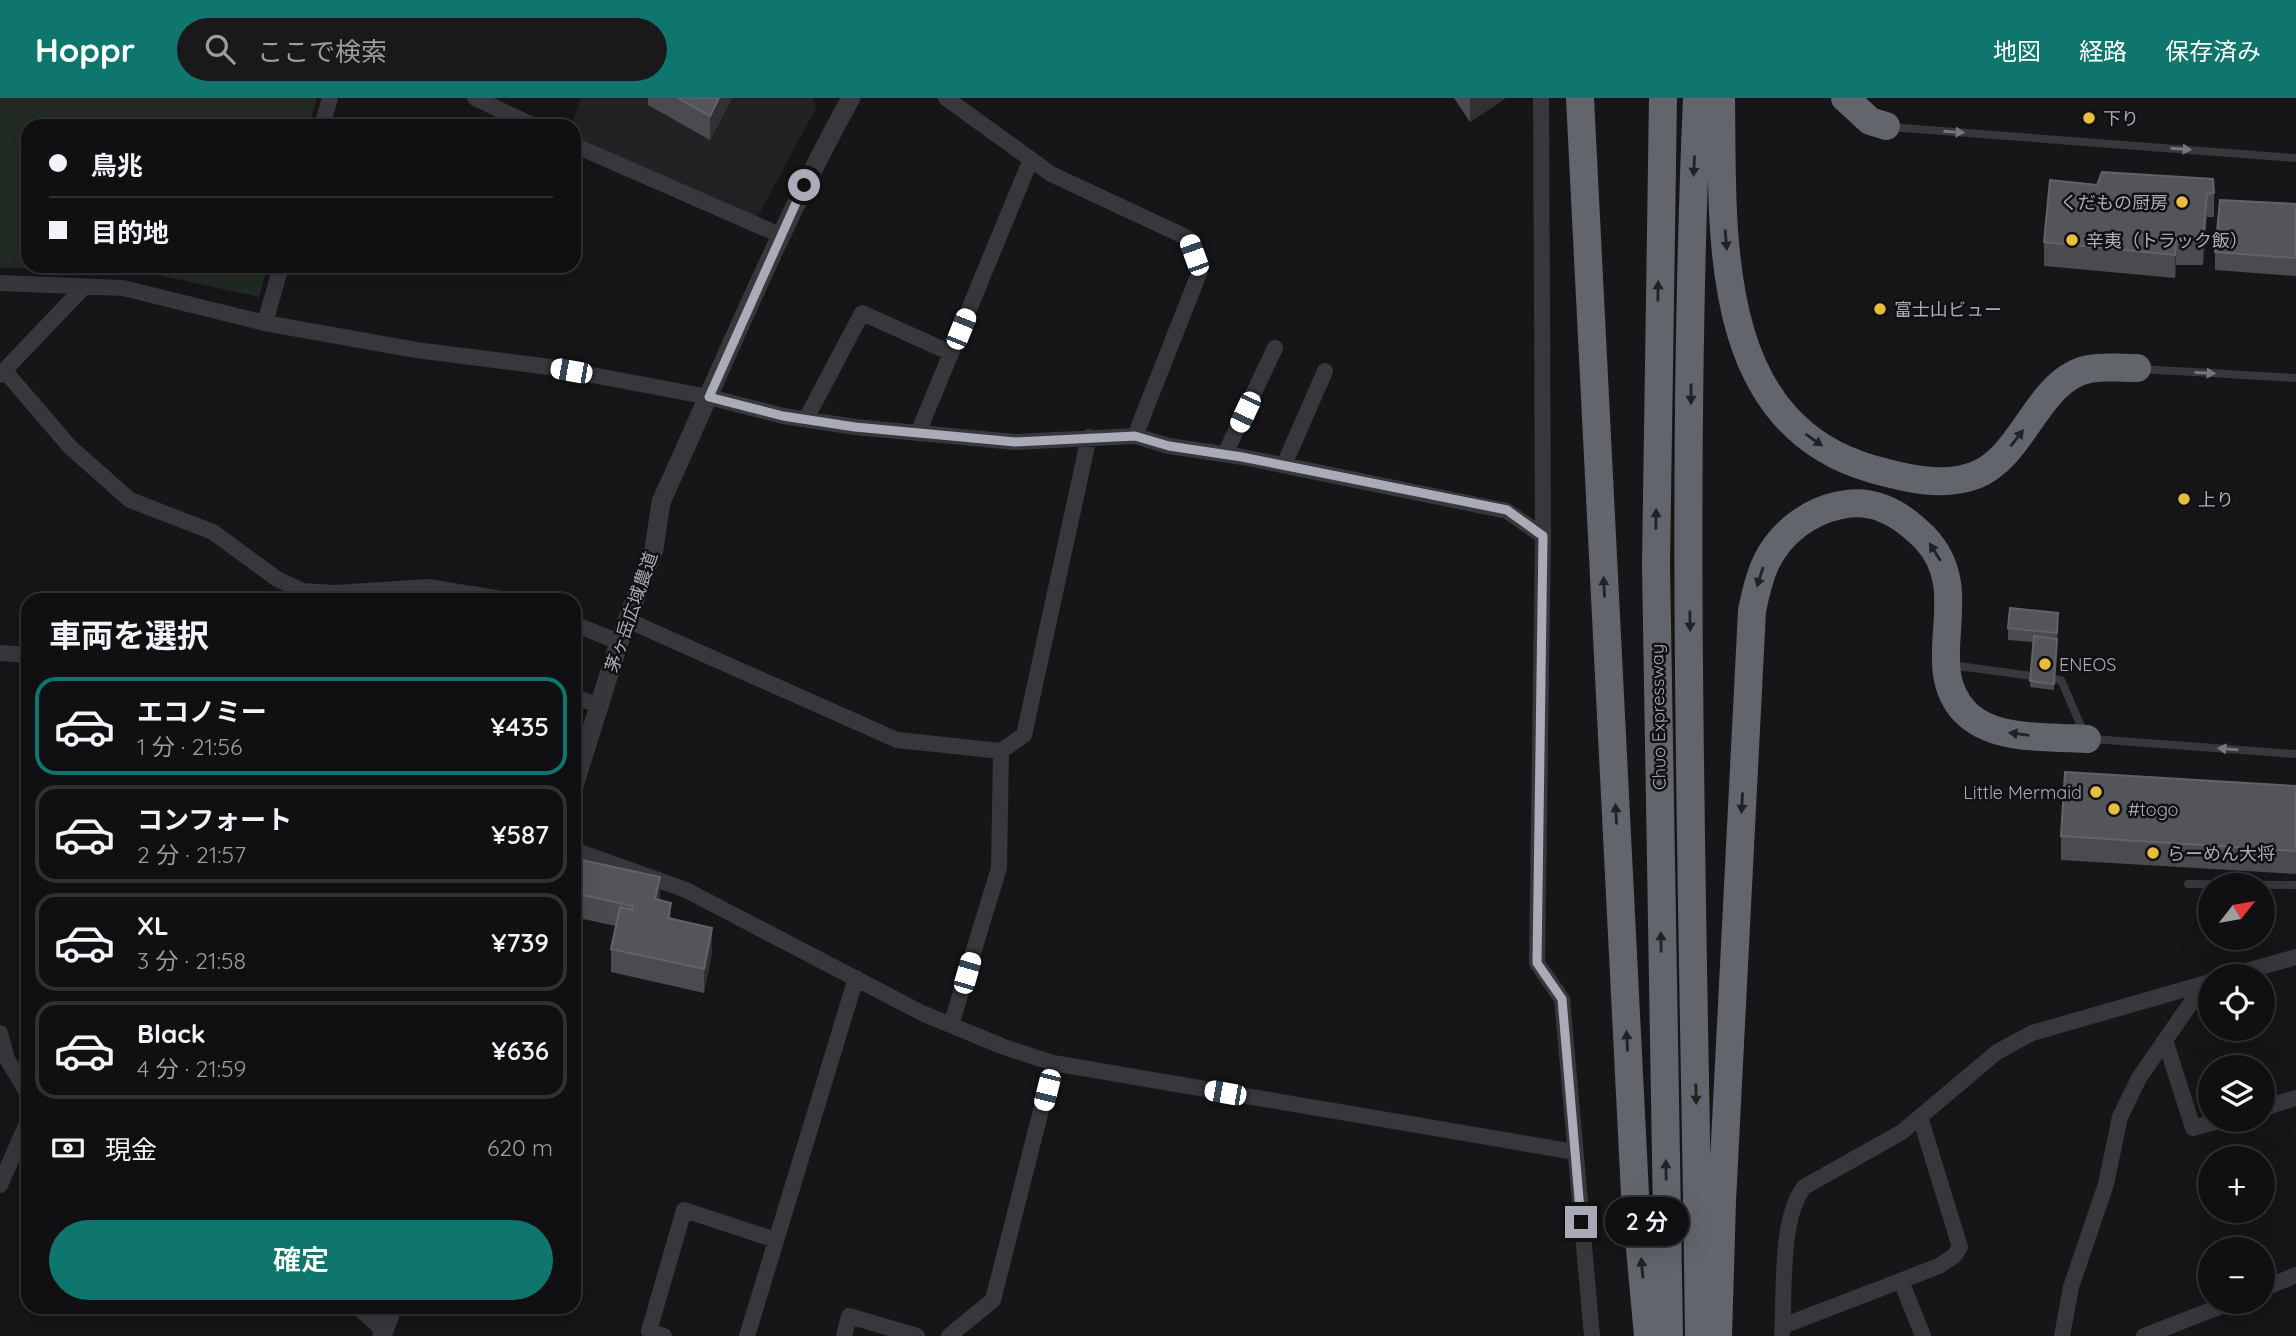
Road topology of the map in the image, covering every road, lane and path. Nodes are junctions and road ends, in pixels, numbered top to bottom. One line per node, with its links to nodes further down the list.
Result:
1 (330, 98): 11 (street)
2 (475, 98): 12 (street)
3 (851, 98): 17 (street, 茅ヶ岳広域農道)
4 (946, 98): 16 (street)
5 (1541, 98): 35 (street)
6 (1580, 98): 86 (highway, one-way to 6)
7 (1663, 98): 87 (highway, Chuo Expressway, one-way to 7)
8 (1697, 98): 88 (highway, Chuo Expressway, one-way to 88)
9 (1721, 98): 24 (highway, one-way to 24)
10 (1845, 98): 13 (highway)
11 (324, 119)
12 (519, 119)
13 (1886, 127): 15 (lane, one-way to 15)
14 (581, 148): 17 (street)
15 (2296, 158)
16 (1031, 159): 23 (street); 31 (street)
17 (780, 235): 28 (street, 茅ヶ岳広域農道)
18 (279, 273): 21 (street)
19 (0, 283): 20 (street)
20 (84, 287): 21 (street); 26 (street)
21 (265, 323): 28 (street)
22 (1275, 348): 33 (street)
23 (951, 353): 29 (street); 30 (street)
24 (2137, 368): 27 (lane, one-way to 27)
25 (1325, 371): 34 (street)
26 (2, 373): 36 (street)
27 (2296, 378)
28 (709, 397): 29 (street); 39 (street, 茅ヶ岳広域農道)
29 (806, 419): 30 (street)
30 (918, 433): 32 (street)
31 (1135, 436): 32 (street); 33 (street)
32 (1089, 437): 48 (street)
33 (1226, 454): 34 (street)
34 (1284, 465): 35 (street)
35 (1543, 536): 69 (street)
36 (334, 593)
37 (334, 593): 38 (street)
38 (465, 593)
39 (628, 620): 41 (street, 茅ヶ岳広域農道); 48 (street)
40 (581, 627): 41 (street)
41 (619, 642): 46 (street, 茅ヶ岳広域農道)
42 (0, 653): 43 (street)
43 (21, 654)
44 (1947, 664): 47 (lane); 47 (highway, one-way to 44); 89 (highway, one-way to 89)
45 (581, 699): 46 (street)
46 (599, 705): 50 (street, 茅ヶ岳広域農道)
47 (2087, 739): 49 (lane, one-way to 47)
48 (1001, 751): 59 (street)
49 (2296, 754)
50 (581, 763)
51 (581, 852): 56 (street)
52 (2188, 884): 53 (lane)
53 (2296, 885)
54 (2296, 957): 55 (street)
55 (2271, 964)
56 (856, 978): 59 (street); 71 (street)
57 (2198, 986): 66 (street)
58 (2198, 995): 61 (street)
59 (951, 1025): 62 (street)
60 (0, 1033): 63 (street)
61 (2165, 1040): 67 (street); 91 (street)
62 (1053, 1063): 69 (street); 84 (street)
63 (21, 1082)
64 (2296, 1098): 65 (street)
65 (2275, 1104)
66 (1920, 1117): 73 (street); 78 (street)
67 (2198, 1127)
68 (21, 1137): 70 (street)
69 (1575, 1152): 85 (street)
70 (0, 1185)
71 (776, 1240): 80 (street); 81 (street)
72 (2296, 1275): 74 (street)
73 (1902, 1281): 78 (street); 90 (street)
74 (2275, 1284)
75 (364, 1314): 79 (street)
76 (390, 1314): 79 (street)
77 (2201, 1314): 92 (street)
78 (1783, 1331)
79 (383, 1334)
80 (664, 1336)
81 (747, 1336)
82 (844, 1336): 83 (street)
83 (917, 1336)
84 (948, 1336)
85 (1592, 1336)
86 (1647, 1336)
87 (1669, 1336)
88 (1699, 1336)
89 (1718, 1336)
90 (1923, 1336)
91 (2062, 1336)
92 (2144, 1336)

